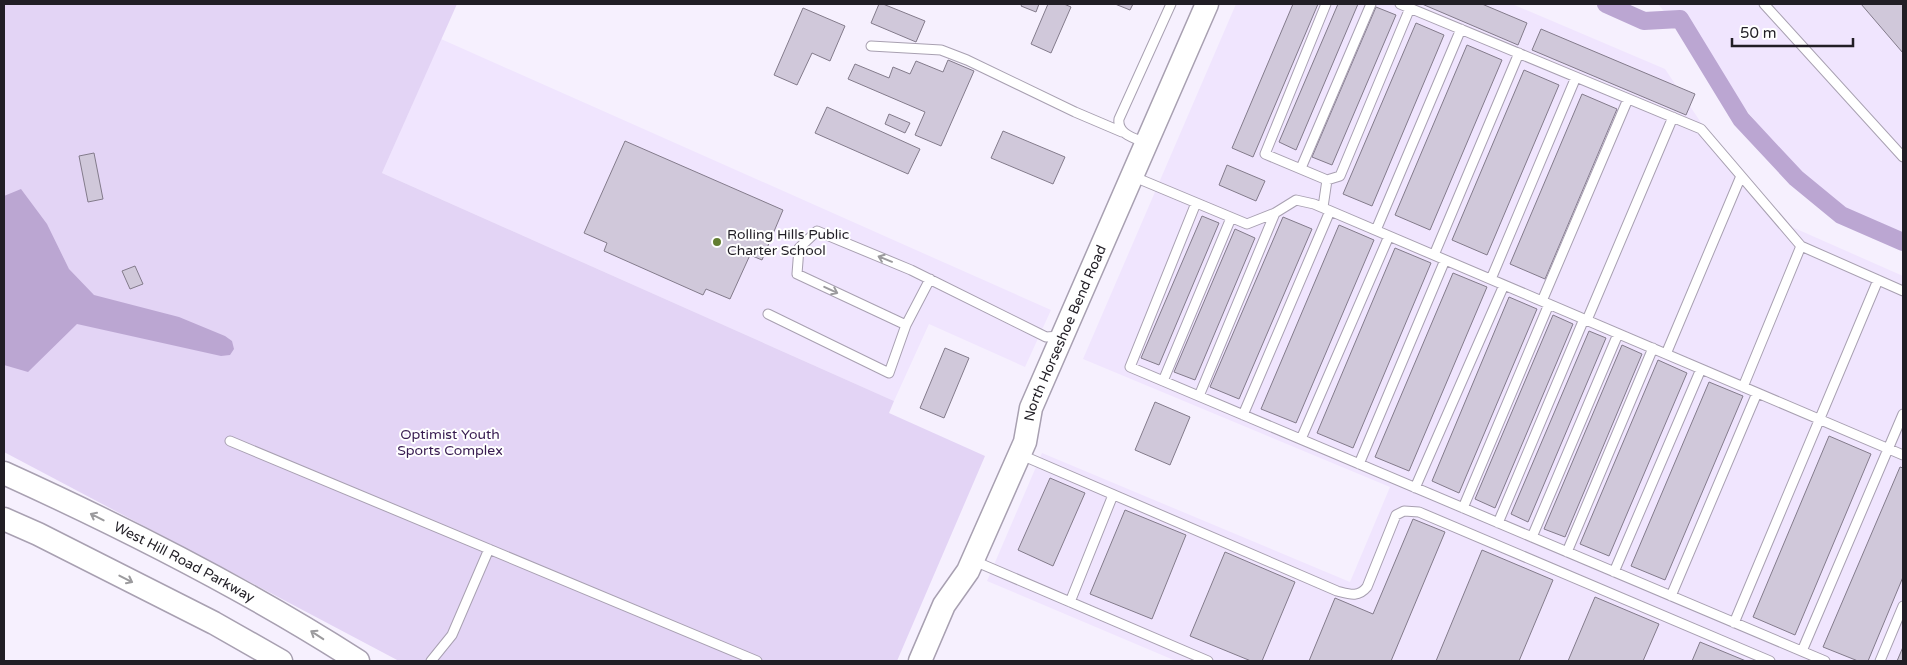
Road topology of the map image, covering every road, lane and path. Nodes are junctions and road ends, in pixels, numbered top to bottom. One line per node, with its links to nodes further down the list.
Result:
1 (1171, 4): 14 (lane)
2 (1207, 4): 15 (street, North Horseshoe Bend Road)
3 (1326, 4): 17 (lane)
4 (1372, 4): 17 (lane)
5 (1400, 4): 7 (lane)
6 (1764, 4): 16 (lane)
7 (1410, 8): 8 (lane); 20 (lane)
8 (1461, 29): 10 (lane); 25 (lane)
9 (871, 46): 14 (lane)
10 (1519, 54): 11 (lane); 28 (lane)
11 (1576, 77): 12 (lane); 31 (lane)
12 (1628, 99): 13 (lane); 35 (lane)
13 (1673, 117): 19 (lane); 37 (lane)
14 (1122, 132): 15 (lane)
15 (1146, 143): 18 (street, North Horseshoe Bend Road)
16 (1903, 157)
17 (1301, 168): 20 (lane)
18 (1132, 176): 21 (lane); 40 (street, North Horseshoe Bend Road)
19 (1741, 176): 27 (lane); 42 (lane)
20 (1327, 180): 22 (lane)
21 (1196, 203): 24 (lane); 44 (lane)
22 (1326, 209): 23 (lane); 25 (lane); 49 (lane)
23 (1275, 212): 24 (lane); 47 (lane)
24 (1231, 218): 44 (lane)
25 (1376, 230): 26 (lane)
26 (1389, 236): 28 (lane); 51 (lane)
27 (1800, 246): 32 (lane); 45 (lane)
28 (1434, 255): 29 (lane)
29 (1445, 260): 31 (lane); 56 (lane)
30 (930, 278): 38 (lane); 38 (lane, one-way to 38); 40 (lane)
31 (1491, 279): 33 (lane)
32 (1878, 280): 34 (lane); 50 (lane)
33 (1504, 285): 35 (lane); 58 (lane)
34 (1903, 291)
35 (1545, 302): 37 (lane); 60 (lane)
36 (768, 314): 38 (lane)
37 (1586, 320): 39 (lane); 62 (lane)
38 (906, 325)
39 (1618, 334): 41 (lane); 63 (lane)
40 (1062, 336): 54 (street, North Horseshoe Bend Road)
41 (1653, 348): 42 (lane); 65 (lane)
42 (1666, 354): 43 (lane)
43 (1701, 369): 45 (lane); 67 (lane)
44 (1162, 381): 47 (lane)
45 (1743, 387): 46 (lane)
46 (1757, 393): 50 (lane); 68 (lane)
47 (1199, 396): 49 (lane)
48 (1903, 414): 53 (lane)
49 (1243, 415): 51 (lane)
50 (1819, 419): 53 (lane); 71 (lane)
51 (1301, 439): 56 (lane)
52 (230, 441): 64 (lane)
53 (1889, 449): 55 (lane); 72 (lane)
54 (1019, 454): 59 (lane); 66 (street, North Horseshoe Bend Road)
55 (1903, 455)
56 (1359, 464): 58 (lane)
57 (4, 473): 74 (street, West Hill Road Parkway, one-way to 57)
58 (1415, 488): 60 (lane)
59 (1113, 495): 69 (lane); 79 (lane)
60 (1463, 508): 62 (lane)
61 (4, 519): 73 (street, one-way to 73)
62 (1498, 523): 63 (lane)
63 (1532, 537): 65 (lane)
64 (489, 549): 75 (lane); 76 (lane)
65 (1567, 552): 67 (lane)
66 (972, 560): 69 (lane); 77 (street, North Horseshoe Bend Road)
67 (1614, 572): 68 (lane)
68 (1671, 596): 71 (lane)
69 (1070, 602): 78 (lane)
70 (1903, 606): 81 (lane)
71 (1734, 622): 72 (lane)
72 (1802, 651): 80 (lane)
73 (281, 661)
74 (358, 661)
75 (431, 661)
76 (757, 661)
77 (920, 661)
78 (1208, 661)
79 (1770, 661)
80 (1825, 661)
81 (1880, 661)

